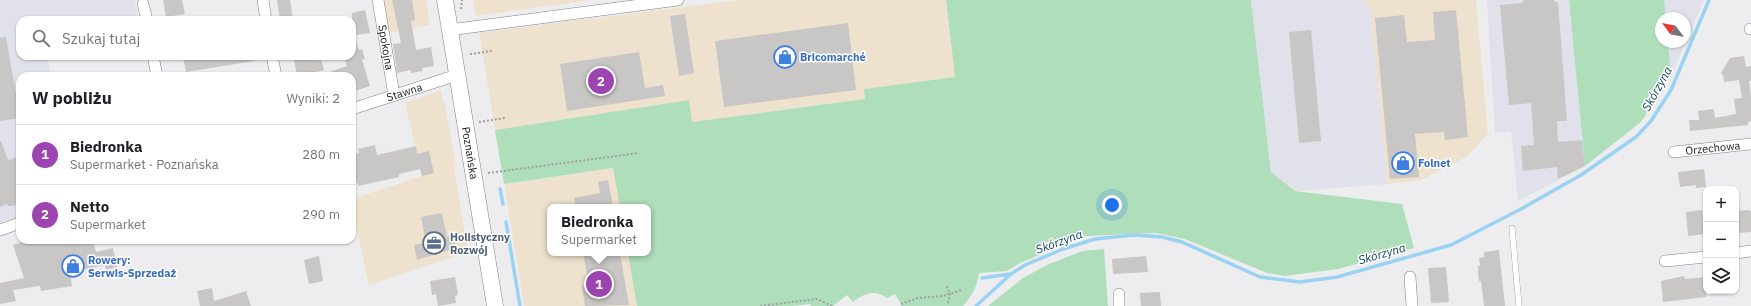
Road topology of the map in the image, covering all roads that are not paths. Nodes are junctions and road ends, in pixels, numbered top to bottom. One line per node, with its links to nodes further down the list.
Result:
1 (263, 0): 7 (street)
2 (378, 0): 14 (street, Spokojna)
3 (444, 0): 8 (street, Poznańska)
4 (678, 0): 8 (street)
5 (143, 4): 6 (street)
6 (145, 16)
7 (265, 16)
8 (449, 30): 13 (street, Poznańska)
9 (154, 60): 11 (street)
10 (273, 60): 12 (street)
11 (156, 72)
12 (275, 72)
13 (457, 75): 14 (street, Stawna); 27 (street, Poznańska)
14 (394, 95): 15 (street, Stawna)
15 (356, 108)
16 (1751, 144): 17 (street, Orzechowa)
17 (1674, 152)
18 (16, 224): 20 (street)
19 (1512, 228): 30 (lane)
20 (0, 230)
21 (1751, 251): 22 (street)
22 (1739, 253)
23 (1703, 256): 24 (street)
24 (1665, 261)
25 (1410, 277): 29 (street)
26 (1119, 294): 28 (street)
27 (495, 306)
28 (1119, 306)
29 (1412, 306)
30 (1520, 306)

